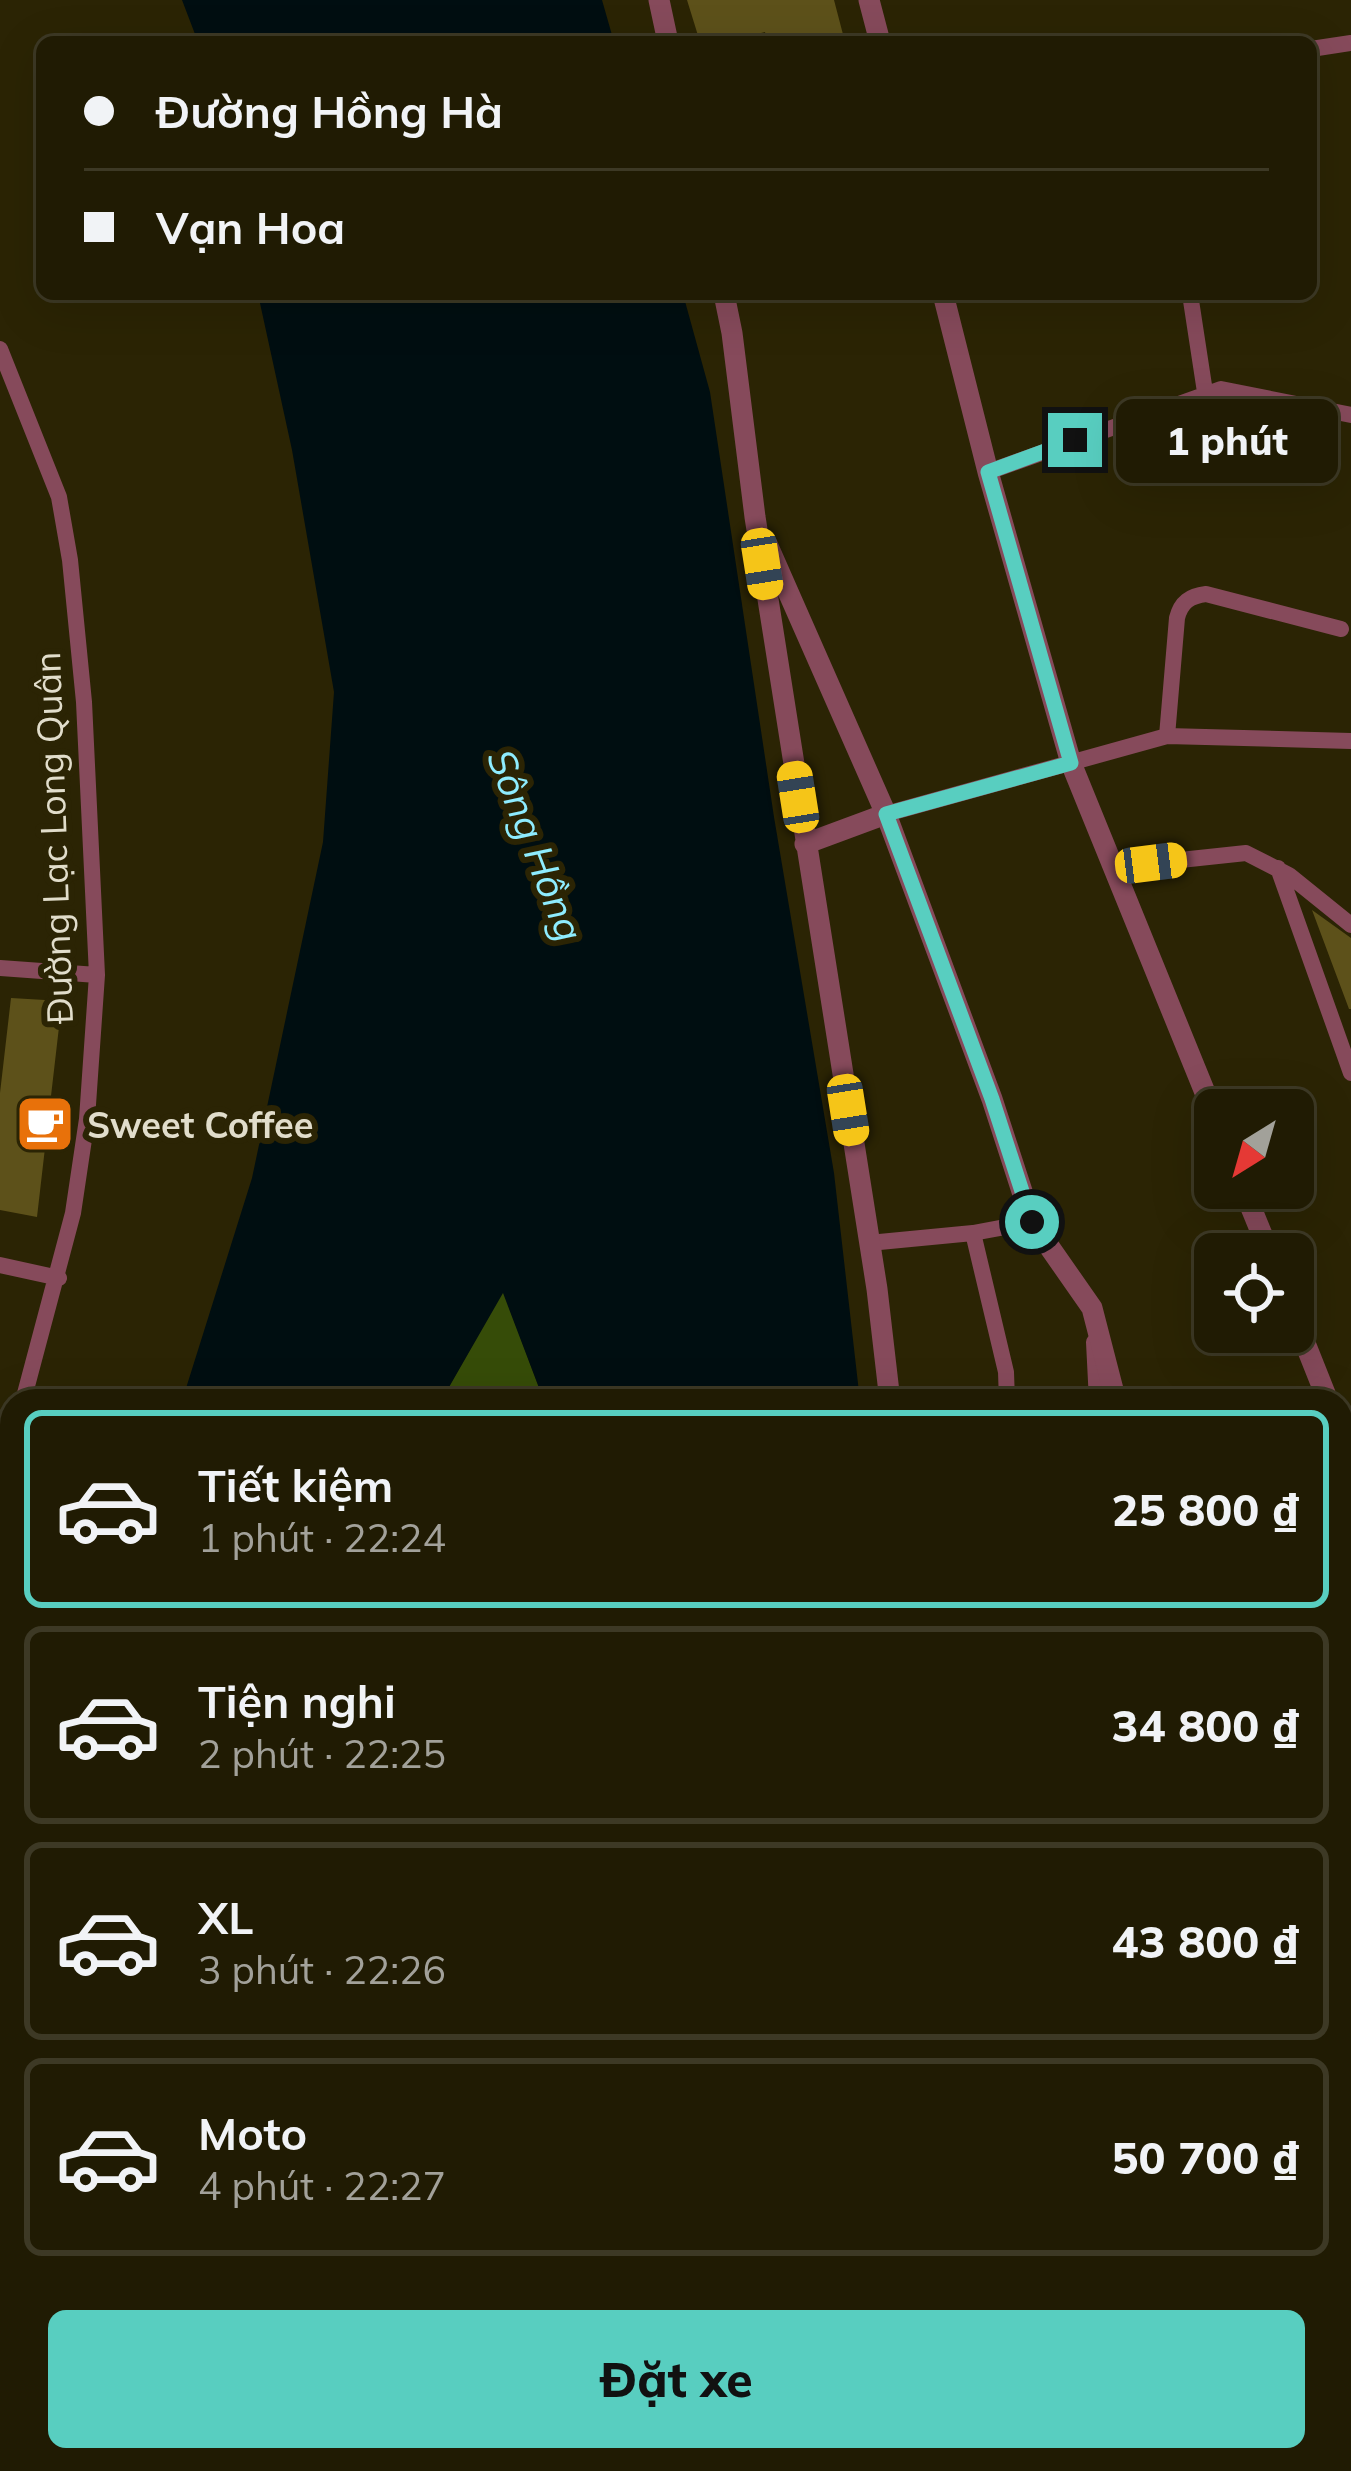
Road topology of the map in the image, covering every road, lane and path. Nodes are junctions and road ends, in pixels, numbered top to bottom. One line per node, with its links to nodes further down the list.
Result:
1 (659, 0): 3 (street)
2 (869, 0): 4 (street)
3 (667, 36)
4 (878, 36)
5 (1351, 43): 6 (street)
6 (1317, 49)
7 (725, 300): 14 (street)
8 (945, 300): 13 (street)
9 (1191, 300): 11 (street)
10 (0, 349): 25 (street, Đường Lạc Long Quân)
11 (1205, 392): 12 (street); 13 (street)
12 (1351, 415)
13 (988, 472): 18 (street)
14 (755, 517): 19 (street); 20 (street)
15 (1341, 628): 16 (street)
16 (1167, 736): 17 (street); 18 (street)
17 (1351, 741)
18 (1071, 763): 19 (street); 21 (street)
19 (886, 814): 20 (street); 28 (street)
20 (806, 844): 30 (street)
21 (1115, 867): 22 (street); 27 (street)
22 (1278, 867): 23 (street); 26 (street)
23 (1351, 925)
24 (0, 968): 25 (street)
25 (97, 974): 32 (street, Đường Lạc Long Quân)
26 (1351, 1072)
27 (1204, 1089)
28 (1032, 1222): 29 (street); 33 (street)
29 (973, 1233): 30 (street); 37 (street)
30 (869, 1243): 36 (street)
31 (0, 1265): 32 (street)
32 (58, 1278): 35 (street, Đường Lạc Long Quân)
33 (1092, 1309): 38 (street); 39 (street)
34 (1309, 1353): 40 (street)
35 (26, 1389)
36 (888, 1389)
37 (1006, 1389)
38 (1096, 1389)
39 (1113, 1389)
40 (1323, 1389)

